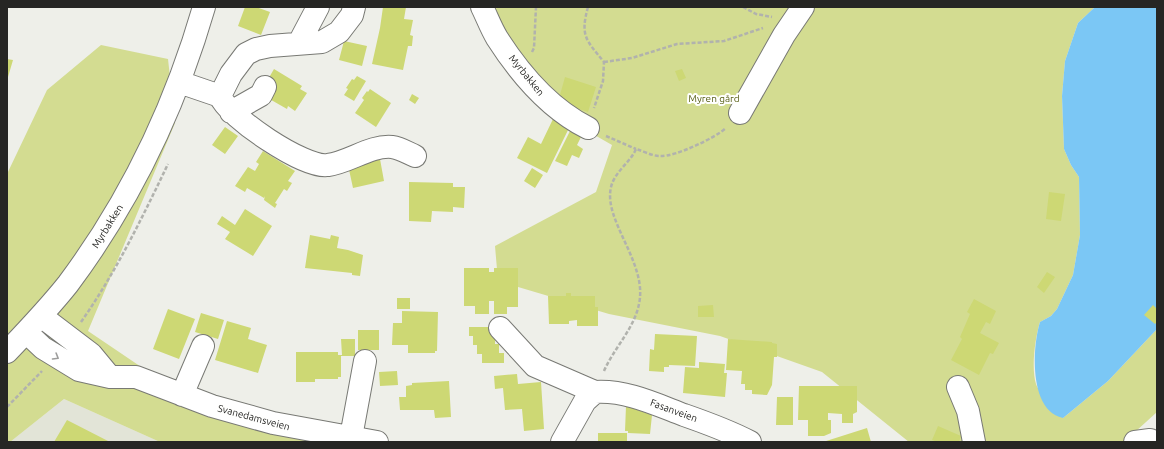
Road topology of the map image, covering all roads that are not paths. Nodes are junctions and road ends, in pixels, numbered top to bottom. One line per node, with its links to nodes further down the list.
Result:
1 (204, 7): 7 (street, Myrbakken)
2 (318, 7): 6 (street)
3 (354, 7): 6 (street)
4 (482, 7): 11 (street, Myrbakken)
5 (798, 15): 10 (street)
6 (299, 43): 9 (street)
7 (179, 82): 9 (street); 13 (street, Myrbakken)
8 (265, 87): 9 (street)
9 (225, 104): 12 (street)
10 (740, 113)
11 (588, 128)
12 (415, 156)
13 (41, 316): 15 (street, Myrbakken); 19 (street)
14 (500, 328): 21 (street, Fasanveien)
15 (26, 332): 17 (street, Myrbakken); 19 (street, Svanedamsveien, one-way to 19)
16 (202, 346): 22 (street)
17 (7, 352)
18 (364, 361): 23 (street)
19 (110, 377): 22 (street, Svanedamsveien)
20 (958, 386): 27 (street)
21 (595, 392): 25 (street); 26 (street, Fasanveien)
22 (182, 395): 23 (street, Svanedamsveien)
23 (351, 437): 24 (street, Svanedamsveien)
24 (377, 442)
25 (562, 442)
26 (750, 442)
27 (974, 442)
28 (1135, 442): 29 (street)
29 (1155, 442)

